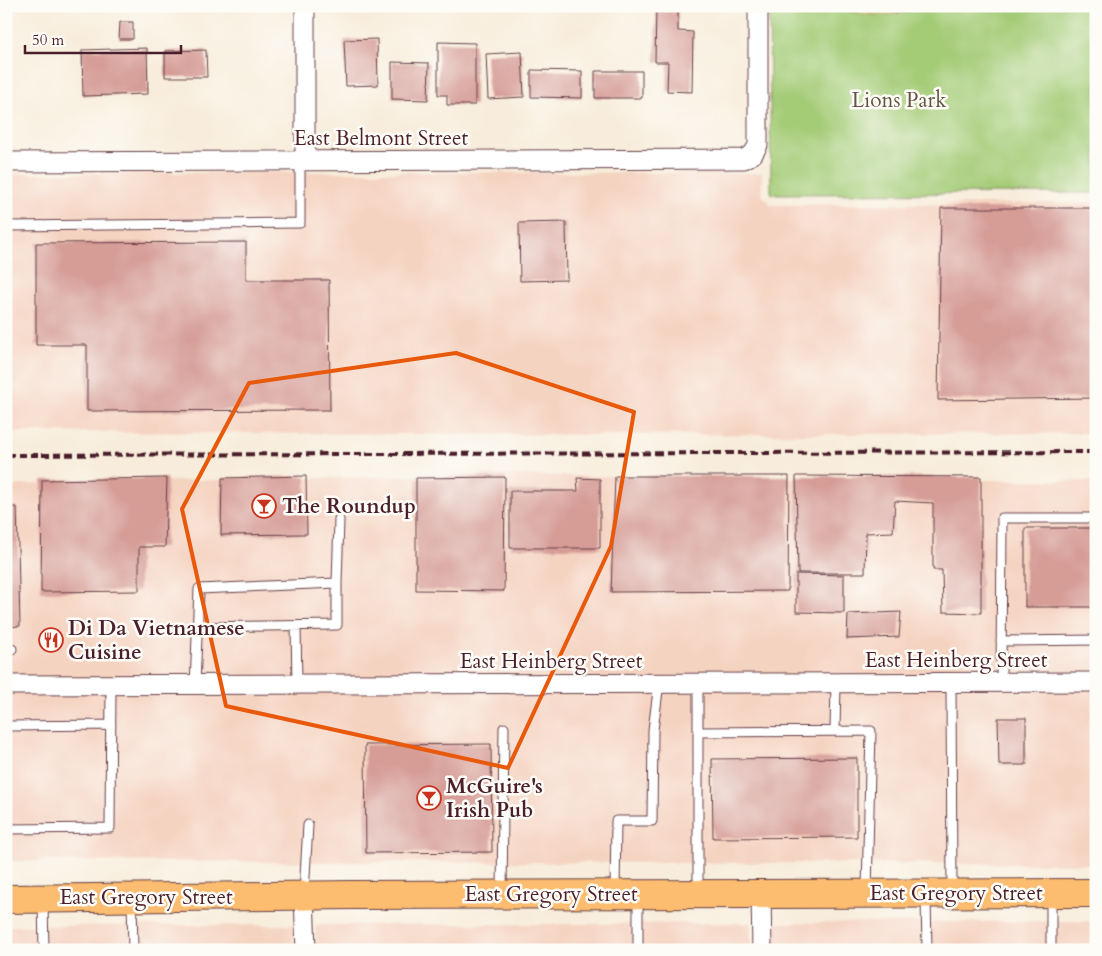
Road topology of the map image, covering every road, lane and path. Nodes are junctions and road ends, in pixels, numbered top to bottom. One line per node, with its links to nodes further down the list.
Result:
1 (305, 6): 3 (street)
2 (758, 6): 3 (street, East Belmont Street)
3 (303, 160): 4 (street, East Belmont Street); 5 (lane)
4 (6, 162)
5 (6, 226)
6 (1096, 518): 12 (lane)
7 (339, 519): 8 (lane)
8 (337, 584): 9 (lane); 10 (lane)
9 (296, 626): 10 (lane); 19 (lane)
10 (198, 628): 22 (lane)
11 (1096, 640): 12 (lane)
12 (1001, 641): 14 (lane)
13 (951, 682): 14 (street, East Heinberg Street); 18 (street, East Heinberg Street); 33 (lane)
14 (1001, 682): 15 (street, East Heinberg Street)
15 (1096, 682)
16 (659, 683): 17 (street, East Heinberg Street); 19 (street, East Heinberg Street); 35 (lane)
17 (698, 683): 18 (street, East Heinberg Street); 27 (lane)
18 (836, 683): 26 (lane)
19 (298, 684): 22 (street, East Heinberg Street)
20 (6, 685): 21 (street, East Heinberg Street)
21 (111, 685): 22 (street, East Heinberg Street); 23 (lane)
22 (195, 685)
23 (111, 725): 24 (lane); 29 (lane)
24 (6, 726)
25 (504, 728): 38 (lane)
26 (835, 731): 27 (lane); 31 (lane)
27 (698, 732): 36 (lane)
28 (308, 825): 39 (lane)
29 (6, 829)
30 (1052, 892): 33 (highway, East Gregory Street); 34 (highway, East Gregory Street); 49 (lane)
31 (867, 893): 32 (highway, East Gregory Street); 37 (highway, East Gregory Street)
32 (926, 893): 33 (highway, East Gregory Street); 48 (lane)
33 (952, 893)
34 (1096, 893)
35 (626, 894): 36 (highway, East Gregory Street); 38 (highway, East Gregory Street); 46 (lane)
36 (698, 894): 37 (highway, East Gregory Street)
37 (761, 894): 47 (street)
38 (502, 895): 39 (highway, East Gregory Street)
39 (304, 896): 41 (highway, East Gregory Street); 45 (street)
40 (43, 898): 41 (highway, East Gregory Street); 42 (highway, East Gregory Street); 43 (lane)
41 (132, 898): 44 (lane)
42 (6, 899)
43 (44, 950)
44 (132, 950)
45 (306, 950)
46 (638, 950)
47 (762, 950)
48 (927, 950)
49 (1051, 950)

